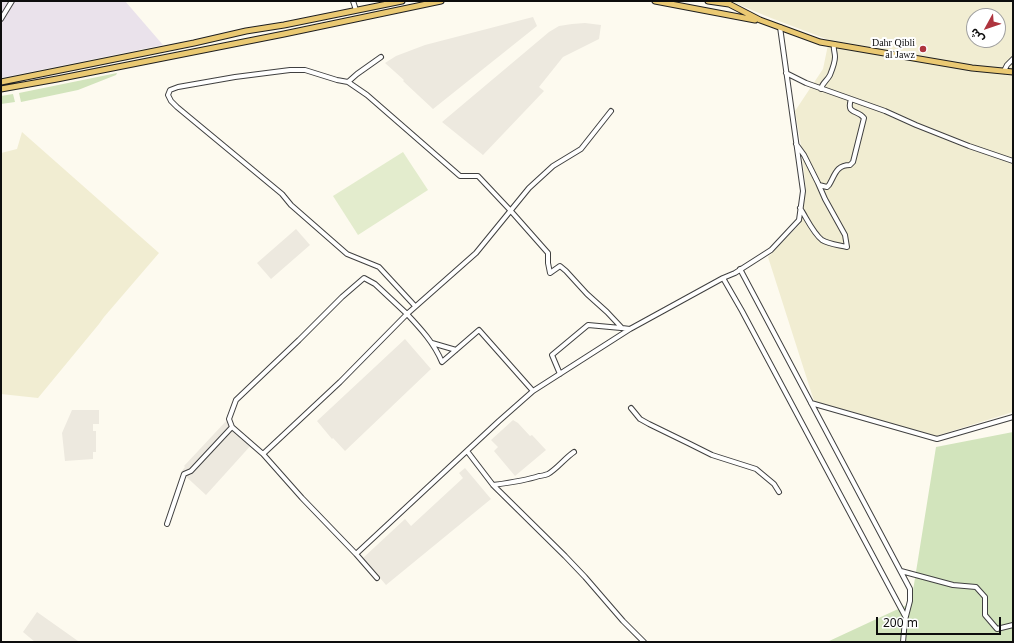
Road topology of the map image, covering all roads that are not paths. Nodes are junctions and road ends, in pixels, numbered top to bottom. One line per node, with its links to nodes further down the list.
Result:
1 (12, 1): 10 (street)
2 (353, 1): 8 (street)
3 (402, 1): 7 (main road)
4 (441, 1): 9 (main road)
5 (655, 1): 12 (main road)
6 (708, 1): 12 (main road)
7 (363, 8): 8 (main road); 9 (main road)
8 (356, 10): 11 (main road)
9 (365, 17): 15 (main road)
10 (1, 19)
11 (313, 19): 13 (main road); 15 (main road)
12 (760, 20): 14 (main road)
13 (291, 23): 16 (main road); 23 (main road)
14 (780, 27): 17 (main road); 22 (street)
15 (315, 28): 16 (main road)
16 (294, 32): 26 (main road)
17 (834, 44): 20 (main road); 25 (street)
18 (381, 57): 24 (street)
19 (1013, 59): 20 (street)
20 (1004, 71): 21 (main road)
21 (1013, 72)
22 (786, 73): 25 (street); 29 (street)
23 (1, 82)
24 (348, 82): 33 (street); 36 (street)
25 (821, 88): 27 (street)
26 (1, 89)
27 (851, 99): 30 (street); 31 (street)
28 (611, 111): 33 (street)
29 (796, 144): 31 (street); 32 (street)
30 (1013, 161)
31 (819, 185): 32 (street)
32 (800, 208): 34 (street)
33 (510, 210): 36 (street); 38 (street)
34 (740, 269): 35 (street); 44 (street)
35 (723, 278): 39 (street); 57 (street)
36 (415, 306): 37 (street)
37 (407, 314): 40 (street); 47 (street); 50 (street)
38 (622, 328): 39 (street); 42 (street)
39 (630, 329): 42 (street)
40 (432, 342): 41 (street); 41 (street)
41 (456, 350): 43 (street)
42 (560, 374): 43 (street)
43 (532, 391): 48 (street)
44 (812, 403): 46 (street); 55 (street)
45 (631, 408): 52 (street)
46 (1013, 417)
47 (232, 427): 50 (street); 53 (street)
48 (467, 451): 51 (street); 54 (street)
49 (574, 452): 51 (street)
50 (263, 454): 54 (street)
51 (493, 485): 59 (street)
52 (779, 492)
53 (166, 524)
54 (356, 554): 56 (street)
55 (901, 571): 57 (street); 58 (street)
56 (377, 578)
57 (905, 616): 60 (street)
58 (1013, 625)
59 (644, 642)
60 (903, 642)

